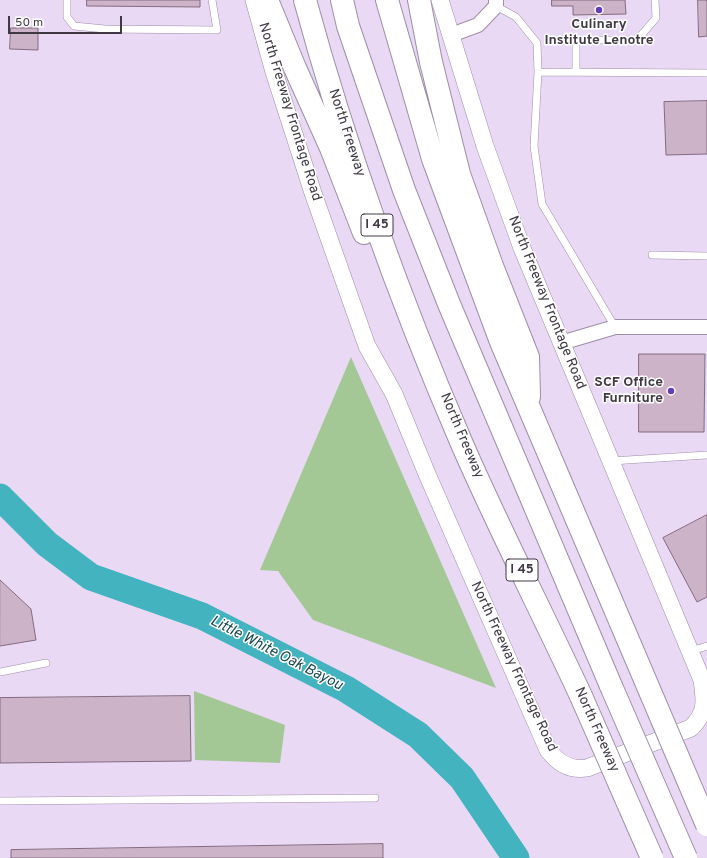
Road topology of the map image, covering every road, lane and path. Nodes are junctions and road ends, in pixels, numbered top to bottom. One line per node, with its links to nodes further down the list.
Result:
1 (67, 0): 2 (lane)
2 (212, 0)
3 (254, 0): 28 (street, North Freeway Frontage Road)
4 (267, 0): 22 (highway)
5 (305, 0): 22 (highway, North Freeway / I 45)
6 (341, 0): 33 (highway, bridge)
7 (387, 0): 21 (highway)
8 (419, 0): 21 (highway)
9 (440, 0): 12 (street, North Freeway Frontage Road)
10 (655, 0): 14 (lane)
11 (496, 3): 12 (street); 13 (lane)
12 (450, 35): 20 (street, North Freeway Frontage Road)
13 (538, 72): 14 (lane); 18 (lane)
14 (576, 72): 15 (lane)
15 (707, 73)
16 (652, 255): 17 (lane)
17 (707, 256)
18 (615, 327): 19 (street); 20 (street)
19 (707, 327)
20 (561, 343): 24 (street, North Freeway Frontage Road)
21 (529, 408): 31 (highway, bridge)
22 (463, 444): 32 (highway, North Freeway / I 45, bridge)
23 (707, 455): 24 (lane)
24 (610, 461): 25 (street, North Freeway Frontage Road)
25 (699, 648): 28 (street, North Freeway Frontage Road)
26 (46, 663): 27 (lane)
27 (0, 672)
28 (704, 719)
29 (375, 798): 30 (lane)
30 (0, 800)
31 (707, 825)
32 (652, 858)
33 (686, 858)

